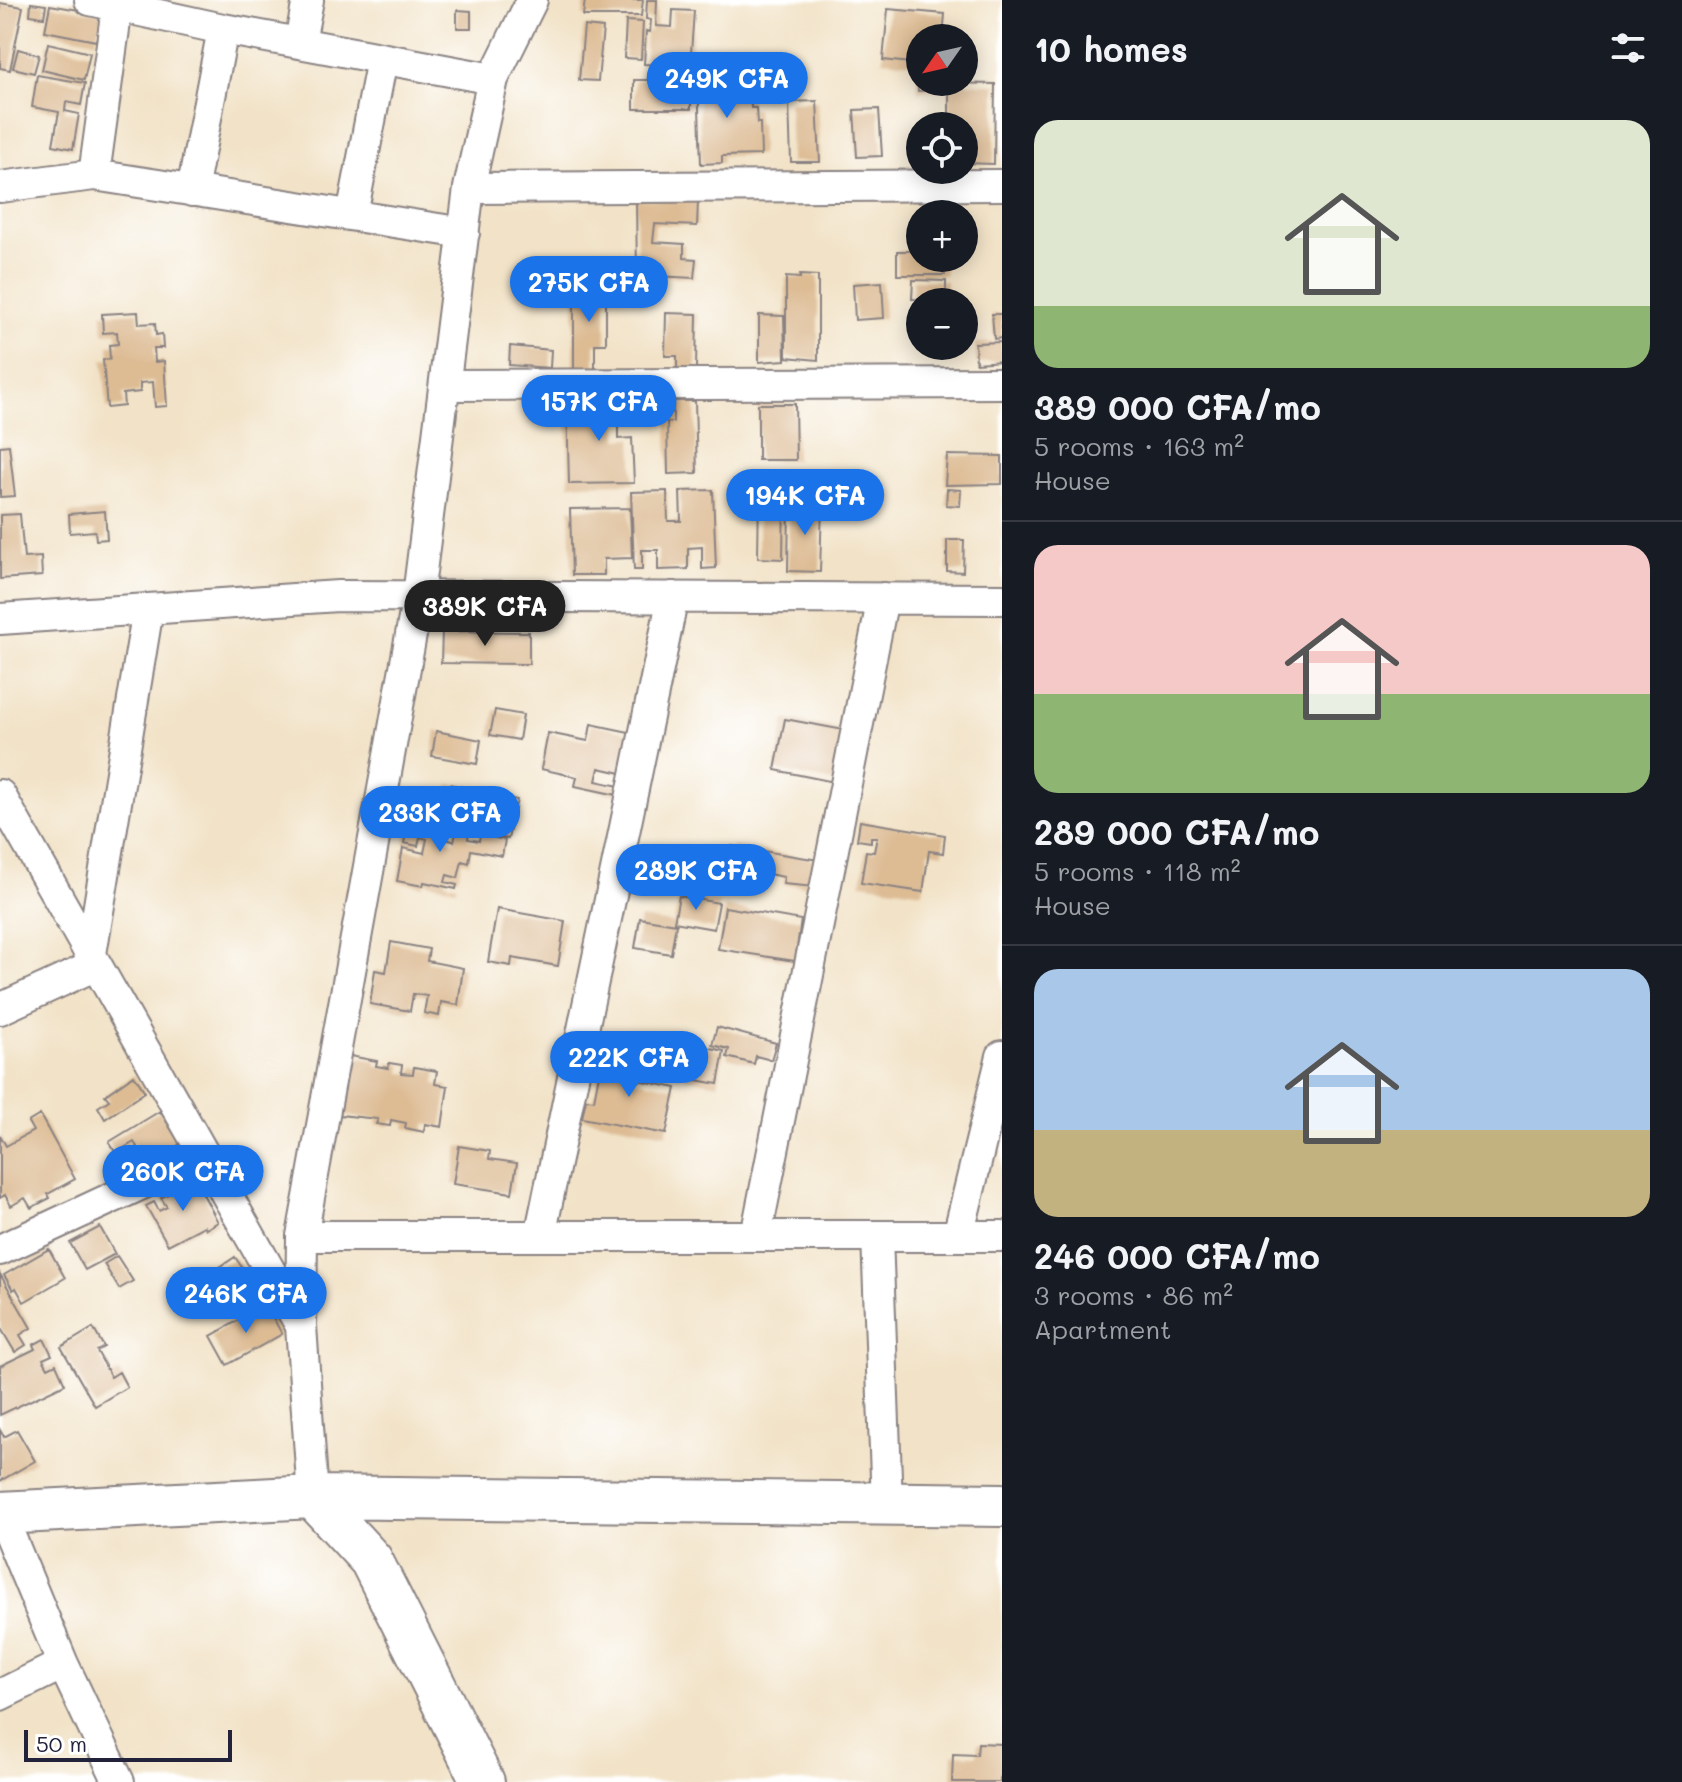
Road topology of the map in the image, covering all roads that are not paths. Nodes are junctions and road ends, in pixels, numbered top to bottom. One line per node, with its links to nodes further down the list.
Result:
1 (308, 0): 5 (street)
2 (532, 0): 7 (street)
3 (108, 2): 4 (street); 9 (street)
4 (223, 29): 5 (street); 13 (street)
5 (300, 42): 6 (street)
6 (382, 59): 7 (street); 14 (street)
7 (493, 79): 12 (street)
8 (0, 167): 10 (street)
9 (94, 175): 10 (street); 13 (street)
10 (13, 185)
11 (1002, 185): 12 (street)
12 (469, 188): 15 (street)
13 (192, 191): 14 (street)
14 (352, 215): 15 (street)
15 (464, 233): 17 (street)
16 (1002, 383): 17 (street)
17 (445, 385): 18 (street)
18 (418, 596): 19 (street); 22 (street); 29 (street)
19 (673, 597): 20 (street); 30 (street)
20 (883, 598): 21 (street); 31 (street)
21 (1002, 599)
22 (148, 609): 23 (street); 25 (street)
23 (0, 619)
24 (0, 795): 25 (street)
25 (94, 960): 26 (street); 28 (street)
26 (0, 1009)
27 (1002, 1056): 33 (street)
28 (204, 1155): 35 (street); 36 (street)
29 (302, 1236): 30 (street); 36 (street)
30 (540, 1236): 31 (street)
31 (756, 1236): 32 (street)
32 (877, 1236): 33 (street); 38 (street)
33 (958, 1236): 34 (street)
34 (1002, 1236)
35 (0, 1250)
36 (301, 1326): 37 (street)
37 (313, 1497): 38 (main road); 40 (main road); 44 (main road)
38 (887, 1504): 39 (main road)
39 (1002, 1505)
40 (0, 1513): 41 (street)
41 (63, 1664): 42 (street); 43 (street)
42 (0, 1695)
43 (119, 1782)
44 (483, 1782)

